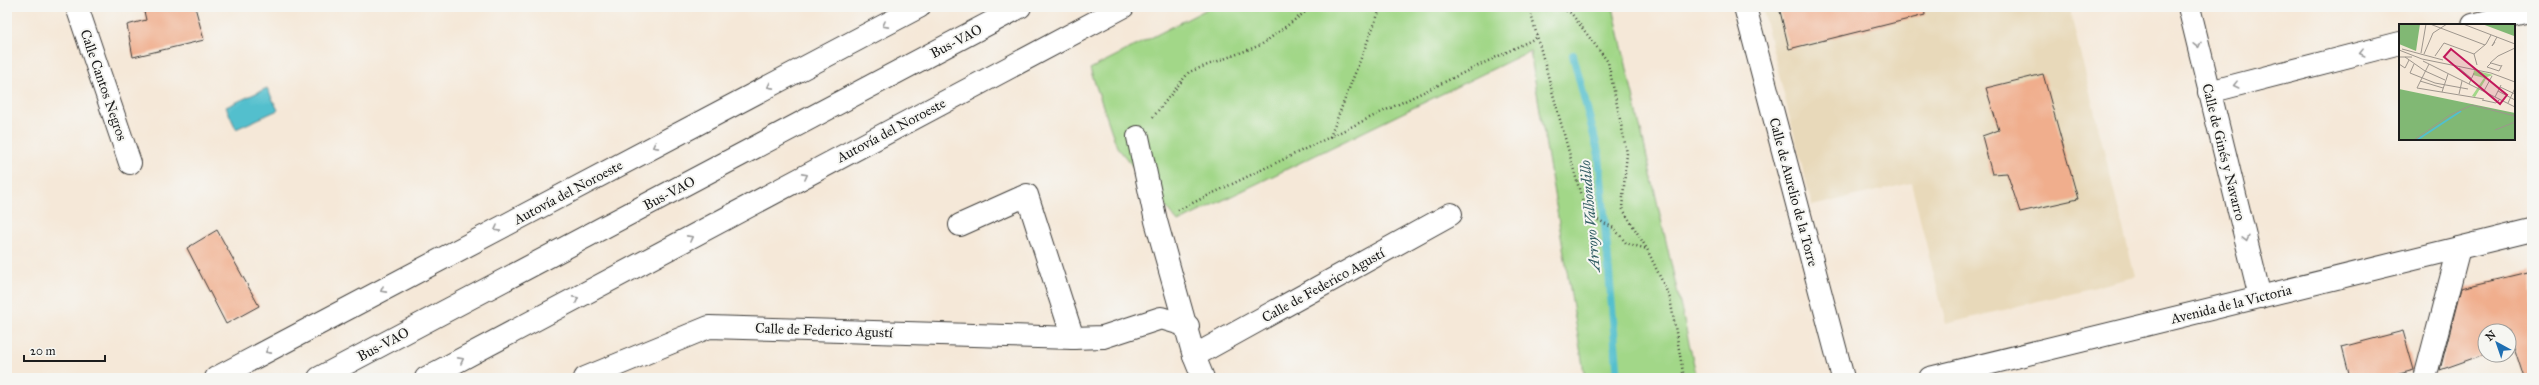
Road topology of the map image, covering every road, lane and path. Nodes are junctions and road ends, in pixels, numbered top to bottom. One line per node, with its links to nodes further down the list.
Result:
1 (77, 7): 18 (main road, Calle Cantos Negros)
2 (920, 7): 30 (main road, Autovía del Noroeste, one-way to 30)
3 (1020, 7): 28 (main road, Bus-VAO)
4 (1123, 7): 33 (main road, Autovía del Noroeste, one-way to 4)
5 (1312, 7): 16 (path)
6 (1380, 7): 17 (path)
7 (1529, 7): 13 (path)
8 (1559, 7): 24 (path)
9 (1745, 7): 37 (main road, Calle de Aurelio de la Torre)
10 (2189, 7): 15 (main road, Calle de Ginés y Navarro, one-way to 15)
11 (2532, 10): 12 (main road)
12 (2477, 24)
13 (1538, 37): 17 (path); 24 (path)
14 (2399, 43): 15 (main road, one-way to 15)
15 (2209, 92): 25 (main road, Calle de Ginés y Navarro, one-way to 25)
16 (1138, 137): 20 (main road)
17 (1329, 137): 20 (path)
18 (130, 163)
19 (1451, 214): 29 (main road, Calle de Federico Agustí)
20 (1156, 221): 26 (main road)
21 (960, 226): 27 (main road)
22 (2532, 230): 23 (main road, Avenida de la Victoria)
23 (2459, 248): 25 (main road, Avenida de la Victoria); 39 (main road)
24 (1647, 249): 36 (path)
25 (2260, 297): 38 (main road, Avenida de la Victoria)
26 (1188, 326): 27 (main road, Calle de Federico Agustí); 29 (main road)
27 (1073, 338): 34 (main road, Calle de Federico Agustí)
28 (392, 339): 31 (main road, Bus-VAO); 32 (main road)
29 (1194, 356): 35 (main road)
30 (216, 378)
31 (319, 378)
32 (330, 378)
33 (426, 378)
34 (586, 378)
35 (1203, 378)
36 (1684, 378)
37 (1843, 378)
38 (1930, 378)
39 (2425, 378)

